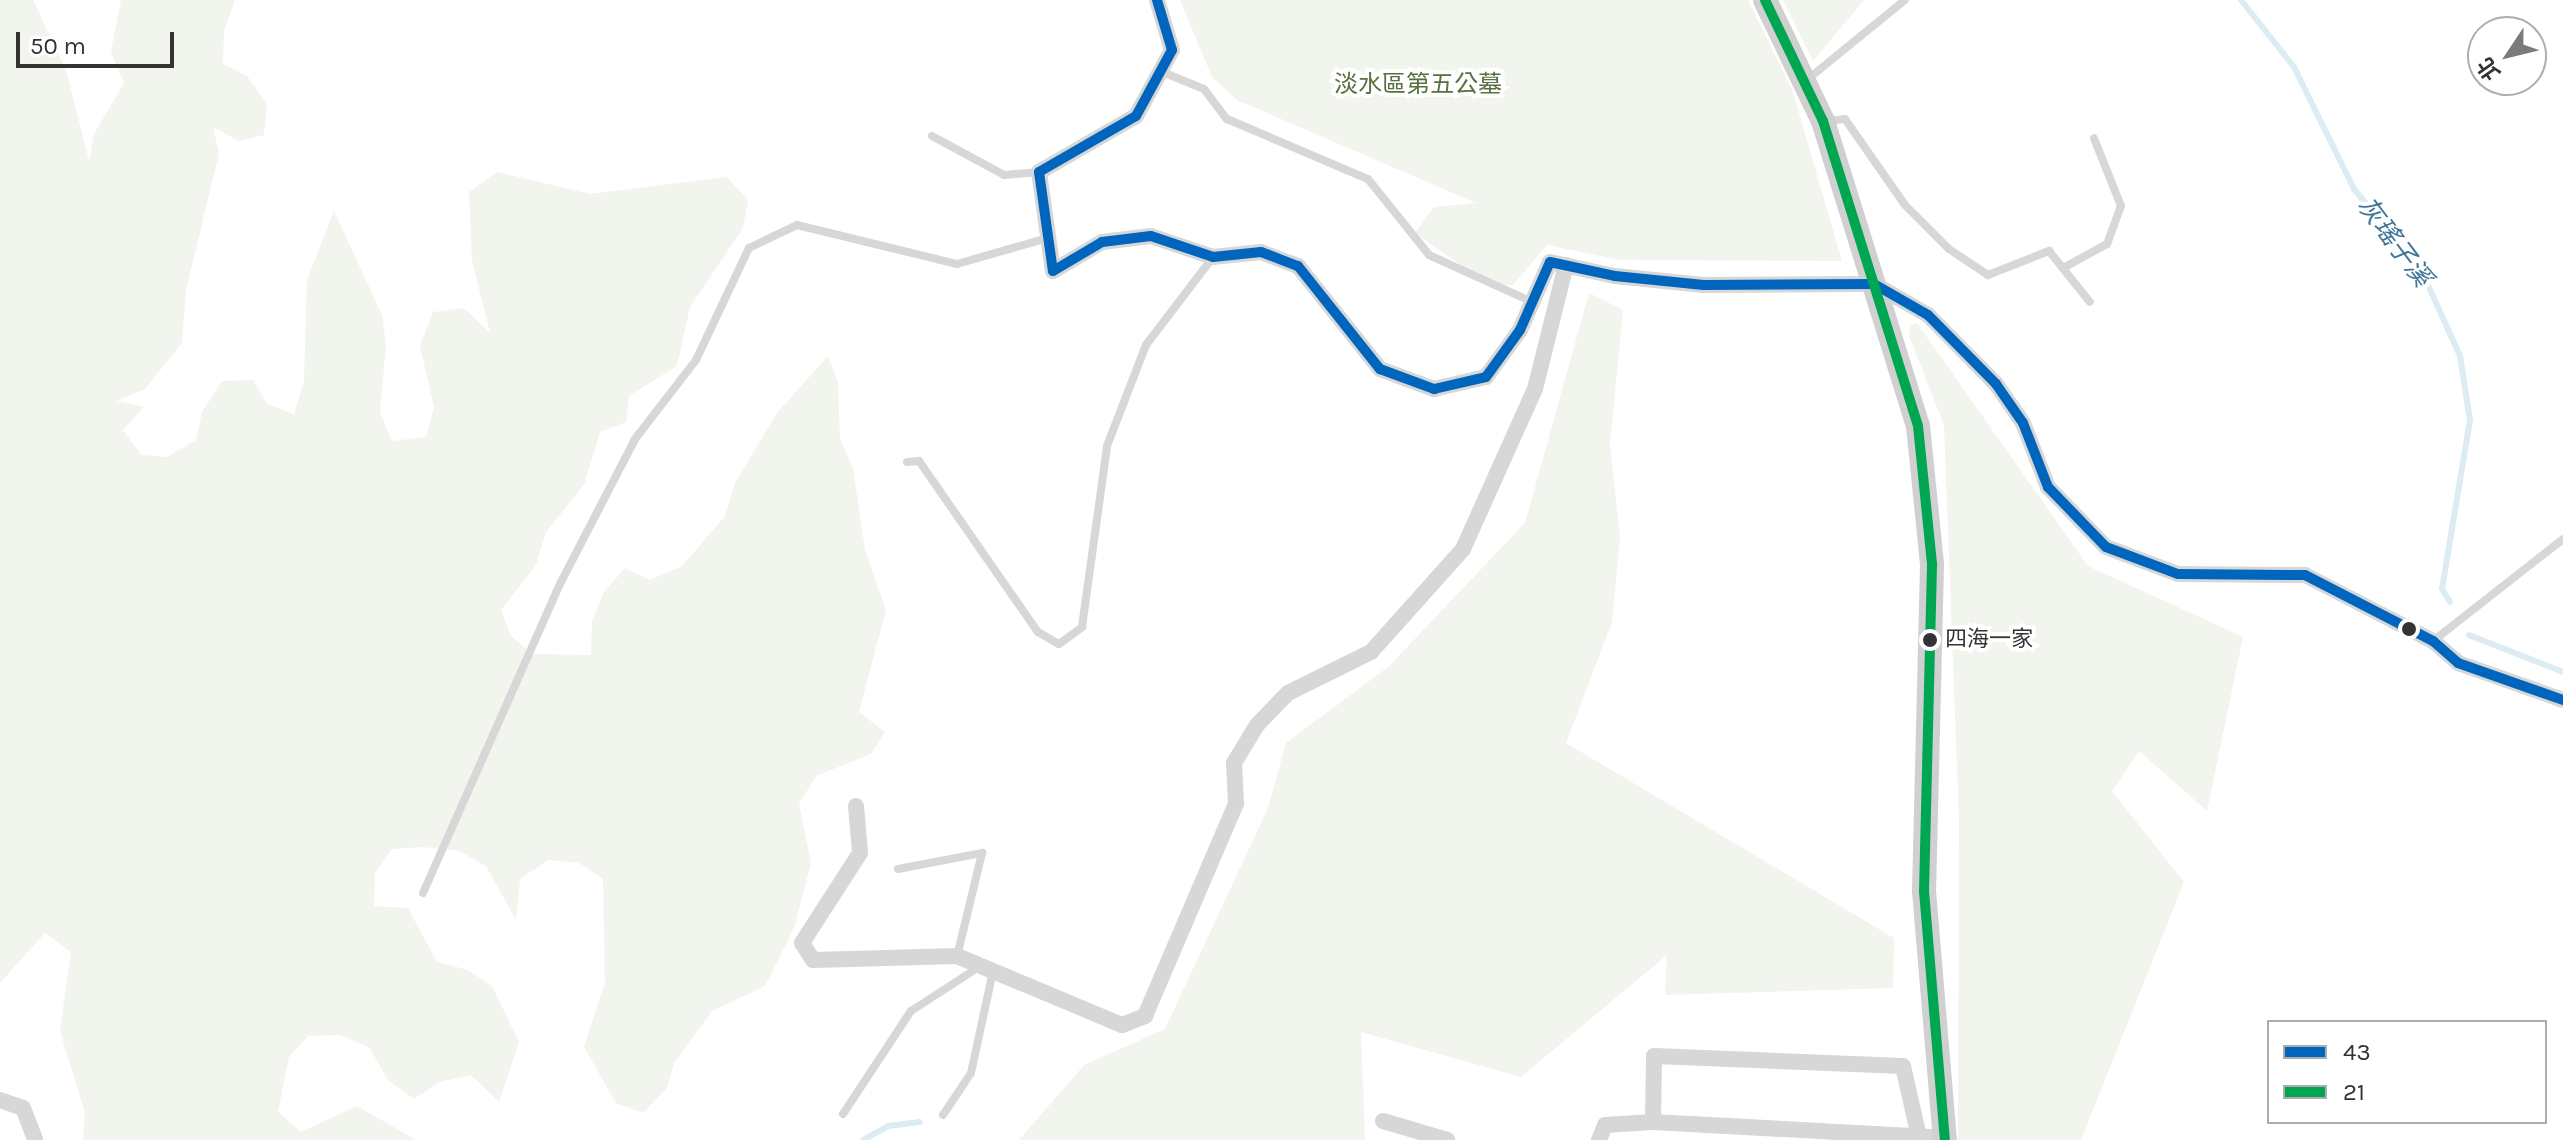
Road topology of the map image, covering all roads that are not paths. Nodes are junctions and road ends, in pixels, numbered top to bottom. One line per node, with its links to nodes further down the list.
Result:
1 (1157, 0): 4 (street)
2 (1765, 0): 5 (street)
3 (1905, 0): 5 (lane)
4 (1165, 73): 9 (street); 15 (lane)
5 (1808, 79): 6 (street)
6 (1823, 121): 13 (lane); 14 (street)
7 (932, 136): 9 (lane)
8 (2094, 138): 13 (lane)
9 (1039, 172): 10 (street)
10 (1044, 239): 11 (street); 23 (lane)
11 (1213, 257): 15 (street); 17 (lane)
12 (1566, 265): 14 (street); 15 (street); 25 (street)
13 (2063, 268): 16 (lane)
14 (1874, 284): 19 (street); 32 (street)
15 (1532, 302)
16 (2090, 302)
17 (907, 462)
18 (2563, 539): 19 (lane)
19 (2433, 641): 20 (street)
20 (2563, 700)
21 (856, 806): 24 (street)
22 (898, 869): 24 (lane)
23 (423, 893)
24 (957, 956): 25 (street)
25 (986, 969): 27 (lane); 28 (lane)
26 (0, 1100): 33 (street)
27 (843, 1114)
28 (943, 1115)
29 (1383, 1121): 34 (street)
30 (1653, 1122): 31 (street); 31 (street); 35 (street)
31 (1919, 1137): 32 (street)
32 (1945, 1139)
33 (35, 1140)
34 (1447, 1140)
35 (1599, 1140)

